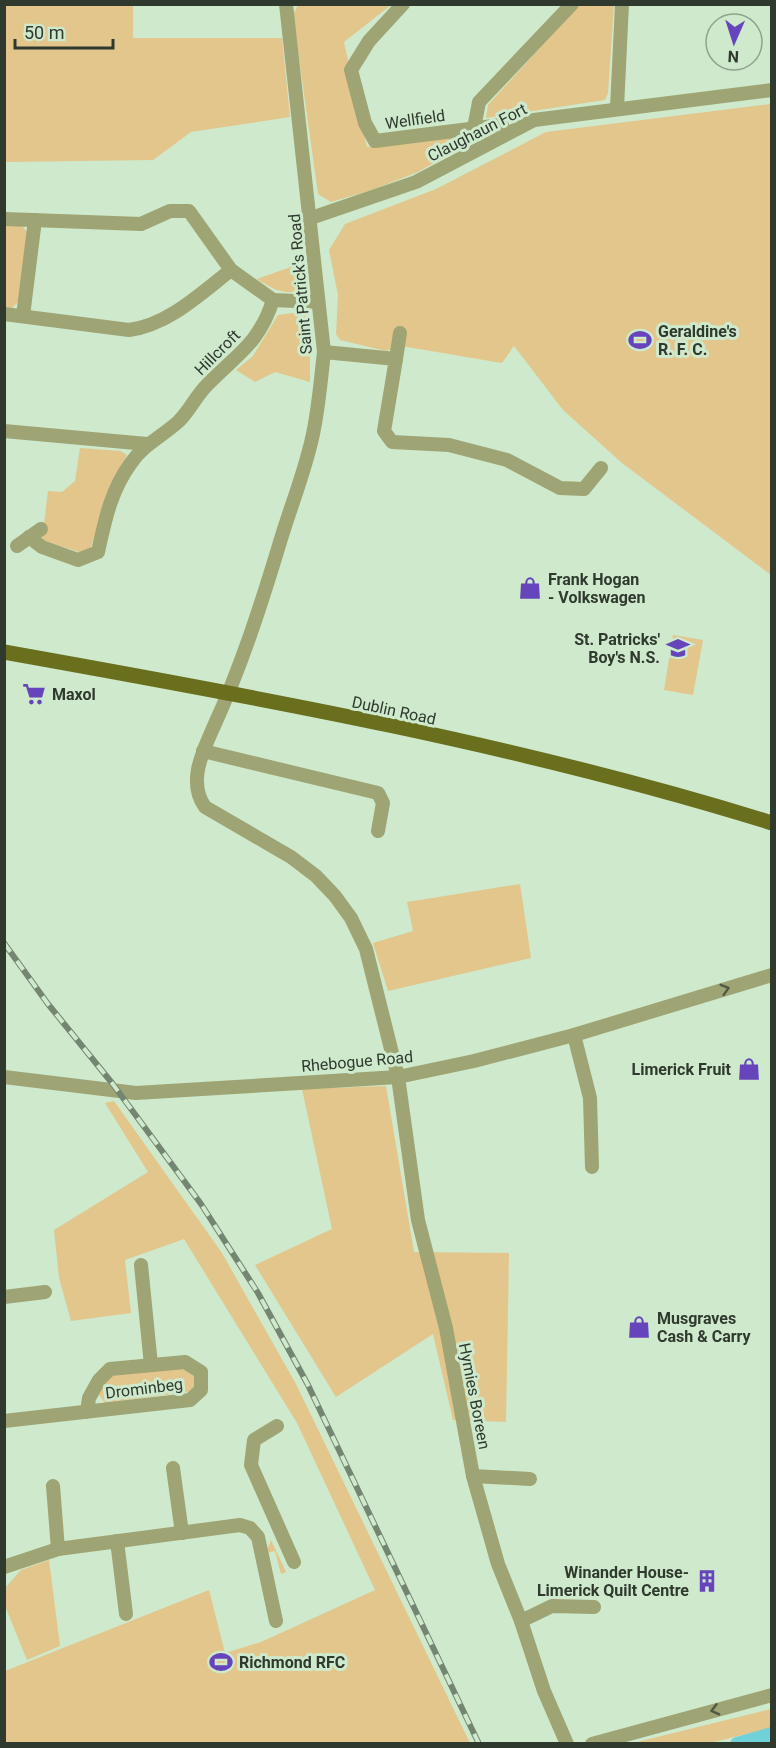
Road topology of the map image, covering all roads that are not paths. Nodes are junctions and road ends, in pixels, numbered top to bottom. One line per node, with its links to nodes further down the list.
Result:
1 (286, 4): 9 (street, Saint Patrick's Road)
2 (403, 4): 7 (street, Wellfield)
3 (572, 4): 7 (street)
4 (622, 4): 6 (street)
5 (771, 90): 6 (street, Claughaun Fort)
6 (617, 108): 8 (street, Claughaun Fort)
7 (474, 128): 8 (street, Wellfield)
8 (507, 133): 9 (street, Claughaun Fort)
9 (311, 218): 14 (street, Saint Patrick's Road)
10 (4, 219): 11 (street)
11 (35, 220): 12 (street); 16 (street)
12 (231, 270): 13 (street); 16 (street)
13 (273, 300): 14 (street); 21 (street, Hillcroft)
14 (318, 302): 18 (street, Saint Patrick's Road)
15 (4, 314): 16 (street)
16 (23, 316)
17 (400, 333): 19 (street)
18 (324, 352): 19 (street); 25 (street, Saint Patrick's Road)
19 (396, 359): 22 (street)
20 (4, 431): 21 (street)
21 (147, 444): 23 (street, Hillcroft)
22 (601, 468)
23 (41, 529)
24 (4, 652): 25 (main road, Dublin Road)
25 (231, 693): 26 (street, Saint Patrick's Road); 27 (main road, Dublin Road)
26 (203, 752): 28 (street); 32 (street, Hymies Boreen)
27 (771, 823)
28 (378, 831)
29 (771, 975): 30 (street, Rhebogue Road, one-way to 29)
30 (574, 1035): 32 (street, Rhebogue Road); 33 (street)
31 (4, 1077): 32 (street, Rhebogue Road)
32 (398, 1077): 42 (street, Hymies Boreen)
33 (592, 1167)
34 (141, 1265): 37 (street, Drominbeg)
35 (45, 1292): 36 (street)
36 (4, 1297)
37 (151, 1365): 38 (street, Drominbeg); 38 (street, Drominbeg)
38 (87, 1412): 39 (street, Drominbeg)
39 (4, 1421)
40 (277, 1426): 45 (street)
41 (173, 1468): 46 (street)
42 (473, 1476): 43 (street); 54 (street, Hymies Boreen)
43 (530, 1479)
44 (53, 1486): 49 (street)
45 (278, 1527): 47 (street); 50 (street)
46 (182, 1533): 47 (street); 48 (street)
47 (258, 1537): 55 (street)
48 (117, 1541): 49 (street); 53 (street)
49 (58, 1549): 51 (street)
50 (294, 1562)
51 (4, 1567)
52 (594, 1607): 54 (street)
53 (126, 1614)
54 (521, 1621): 57 (street, Hymies Boreen)
55 (276, 1622)
56 (771, 1695): 58 (street, one-way to 58)
57 (567, 1743)
58 (592, 1743)

